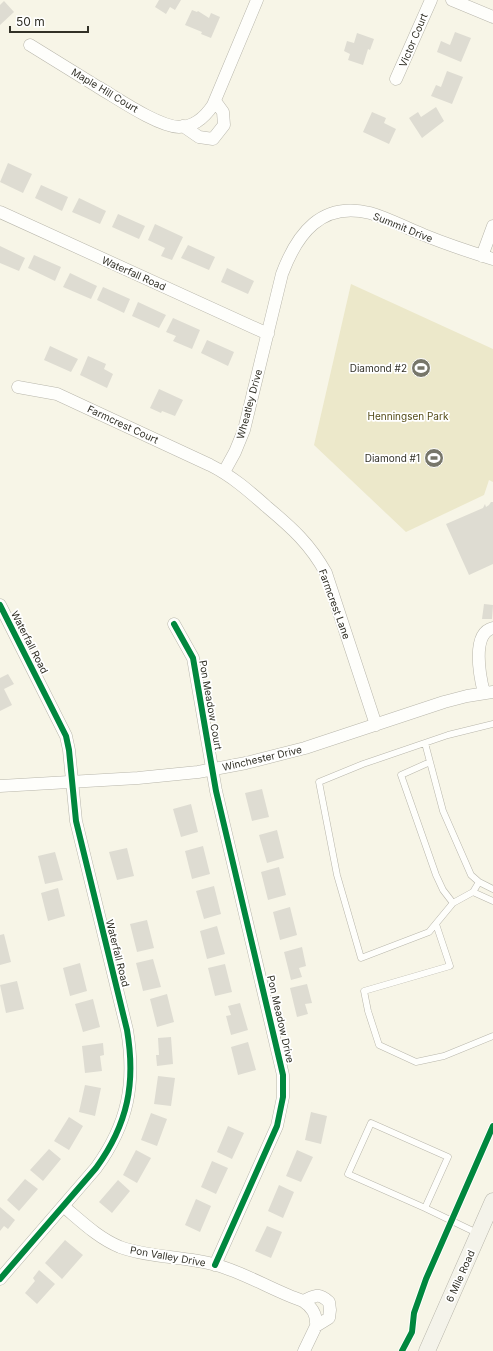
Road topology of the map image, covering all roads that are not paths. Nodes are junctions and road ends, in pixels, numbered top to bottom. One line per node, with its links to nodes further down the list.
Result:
1 (430, 0): 6 (street, Victor Court)
2 (452, 0): 4 (street)
3 (254, 1): 7 (street, Maple Hill Court)
4 (493, 17)
5 (30, 45): 8 (street, Maple Hill Court)
6 (396, 79)
7 (215, 101): 8 (street, Maple Hill Court); 8 (street, Maple Hill Court)
8 (183, 126)
9 (0, 212): 12 (street, Waterfall Road)
10 (493, 226): 11 (street)
11 (488, 257): 12 (street, Summit Drive)
12 (268, 334): 14 (street, Wheatley Drive)
13 (18, 387): 14 (street, Farmcrest Court)
14 (224, 472): 20 (street, Farmcrest Lane)
15 (0, 605): 24 (street, Waterfall Road)
16 (174, 624): 23 (street, Pon Meadow Court)
17 (493, 628): 18 (street)
18 (488, 692): 20 (street, Winchester Drive)
19 (493, 724): 21 (lane)
20 (376, 725): 23 (street, Winchester Drive)
21 (425, 743): 22 (lane); 31 (lane)
22 (430, 762): 26 (lane); 30 (lane)
23 (212, 770): 24 (street, Winchester Drive); 37 (street, Pon Meadow Drive)
24 (72, 782): 25 (street, Winchester Drive); 34 (street, Waterfall Road)
25 (0, 786)
26 (479, 882): 27 (lane); 28 (lane)
27 (493, 889)
28 (473, 892): 29 (lane); 30 (lane)
29 (493, 901)
30 (453, 904): 31 (lane)
31 (436, 924): 32 (lane)
32 (493, 1036)
33 (493, 1201): 36 (street, 6 Mile Road)
34 (63, 1206): 37 (street, Pon Valley Drive); 38 (street, Waterfall Road)
35 (425, 1208): 35 (lane); 36 (lane)
36 (479, 1234): 42 (street, 6 Mile Road)
37 (215, 1264): 39 (street, Pon Valley Drive)
38 (0, 1279)
39 (303, 1301): 40 (street, Pon Valley Drive); 40 (street)
40 (316, 1326): 41 (street)
41 (304, 1351)
42 (427, 1351)

